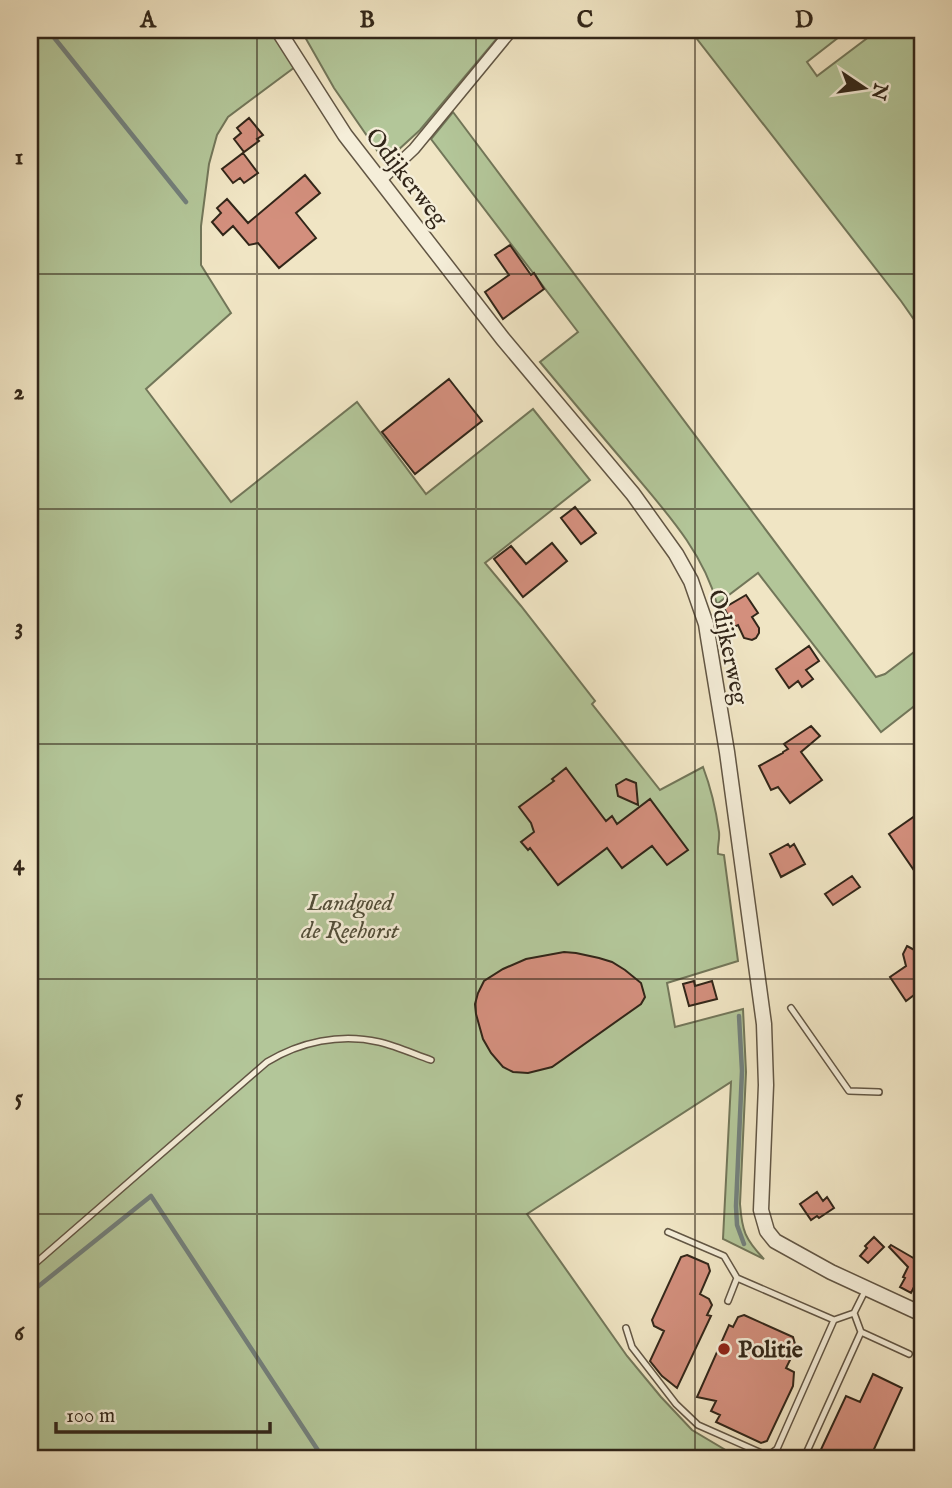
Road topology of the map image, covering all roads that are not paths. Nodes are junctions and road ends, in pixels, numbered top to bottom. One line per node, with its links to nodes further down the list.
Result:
1 (278, 30): 3 (street, Odijkerweg)
2 (512, 30): 3 (street)
3 (381, 180): 10 (street, Odijkerweg)
4 (791, 1008): 6 (lane)
5 (431, 1060): 8 (lane)
6 (879, 1092)
7 (668, 1232): 9 (lane)
8 (30, 1268)
9 (737, 1278): 11 (lane); 14 (lane)
10 (866, 1288): 12 (lane); 13 (street, Odijkerweg)
11 (728, 1301)
12 (854, 1313): 14 (lane); 16 (lane)
13 (922, 1314)
14 (834, 1320): 15 (lane)
15 (626, 1328)
16 (860, 1332): 17 (lane); 18 (lane)
17 (909, 1354)
18 (804, 1458)

